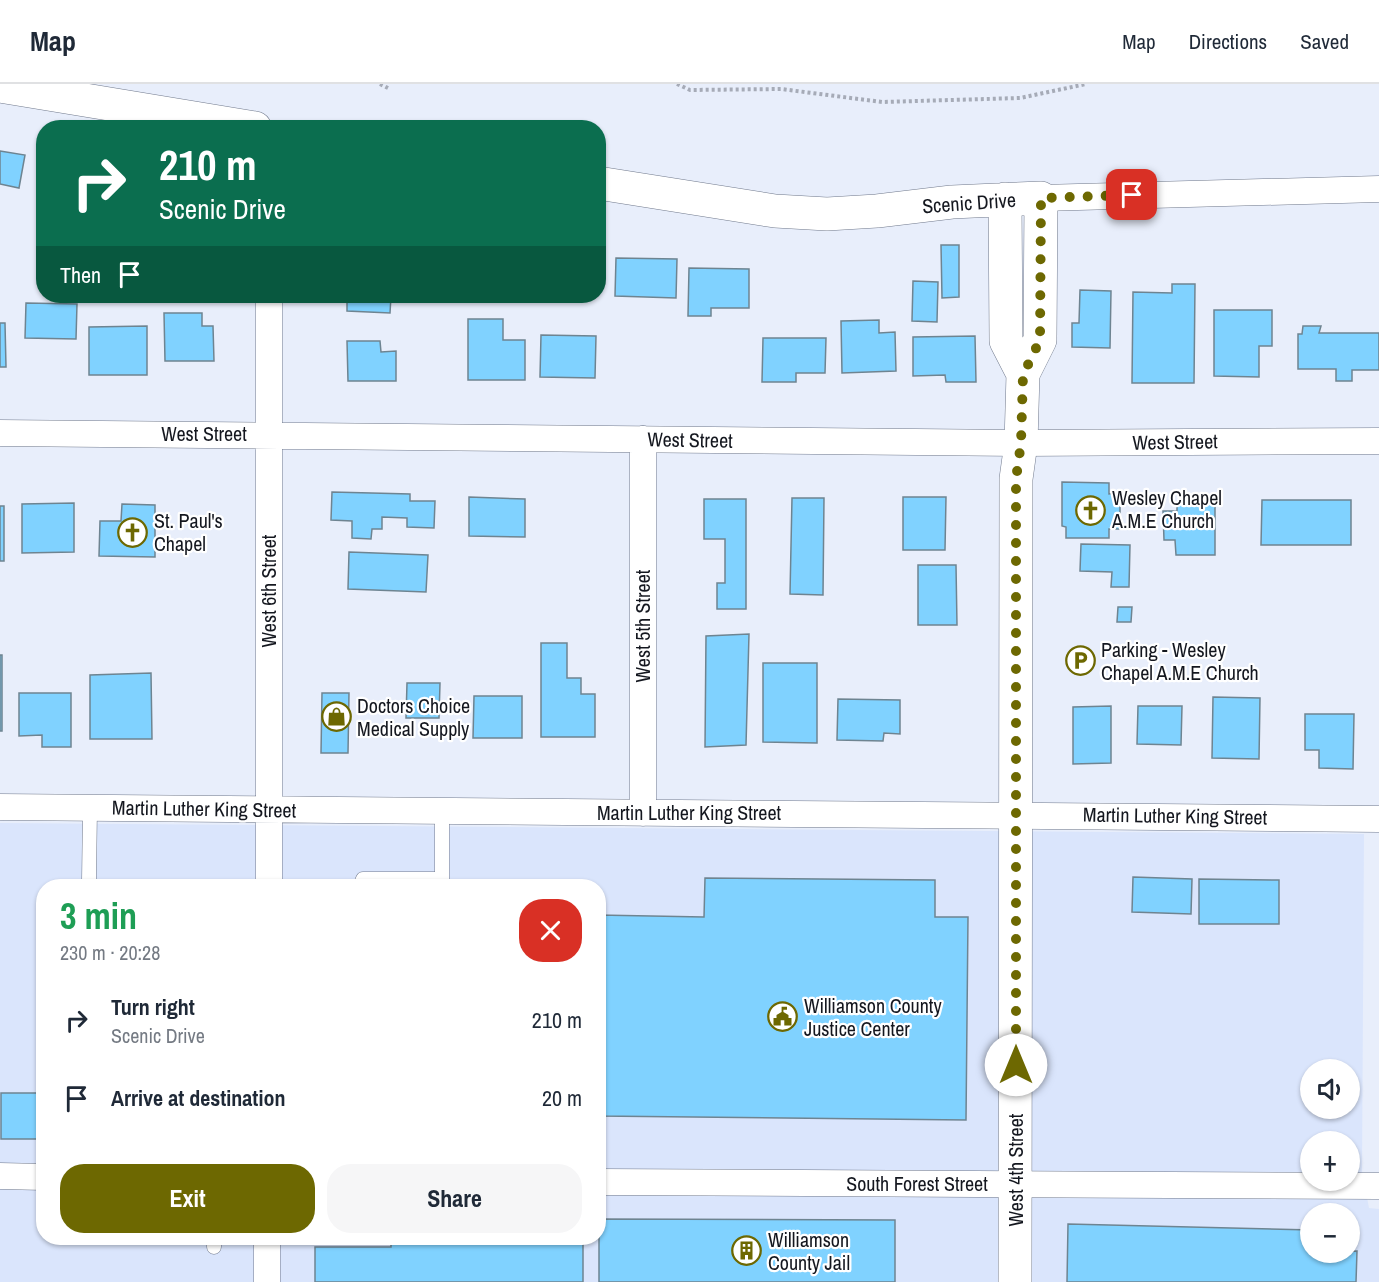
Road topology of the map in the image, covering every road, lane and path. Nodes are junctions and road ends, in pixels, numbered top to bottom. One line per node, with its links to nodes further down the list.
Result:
1 (380, 84): 5 (path)
2 (677, 84): 3 (path)
3 (1086, 84)
4 (0, 86): 6 (street)
5 (388, 88)
6 (206, 120)
7 (606, 184): 10 (street, Scenic Drive)
8 (1379, 189): 9 (street, Scenic Drive)
9 (1041, 198): 10 (street, Scenic Drive); 12 (street, West 4th Street)
10 (1005, 199): 12 (street, West 4th Street)
11 (269, 303): 14 (street, West 6th Street)
12 (1023, 375): 17 (street, West 4th Street)
13 (0, 433): 14 (street, West Street)
14 (268, 435): 15 (street, West Street); 20 (street, West 6th Street)
15 (643, 439): 17 (street, West Street); 22 (street, West 5th Street)
16 (1379, 441): 17 (street, West Street)
17 (1021, 443): 23 (street, West 4th Street)
18 (0, 807): 19 (street, Martin Luther King Street)
19 (90, 808): 20 (street, Martin Luther King Street); 25 (lane)
20 (270, 810): 21 (street, Martin Luther King Street); 26 (street, West 6th Street)
21 (442, 812): 22 (street, Martin Luther King Street); 27 (lane)
22 (644, 813): 23 (street, Martin Luther King Street)
23 (1015, 815): 24 (street, Martin Luther King Street); 31 (street, West 4th Street)
24 (1379, 819)
25 (89, 879)
26 (269, 879)
27 (442, 879)
28 (0, 1176): 29 (street)
29 (36, 1176)
30 (606, 1182): 31 (street, South Forest Street)
31 (1016, 1184): 32 (street, South Forest Street); 35 (street, West 4th Street)
32 (1379, 1186)
33 (267, 1245): 34 (street)
34 (267, 1282)
35 (1015, 1282)

